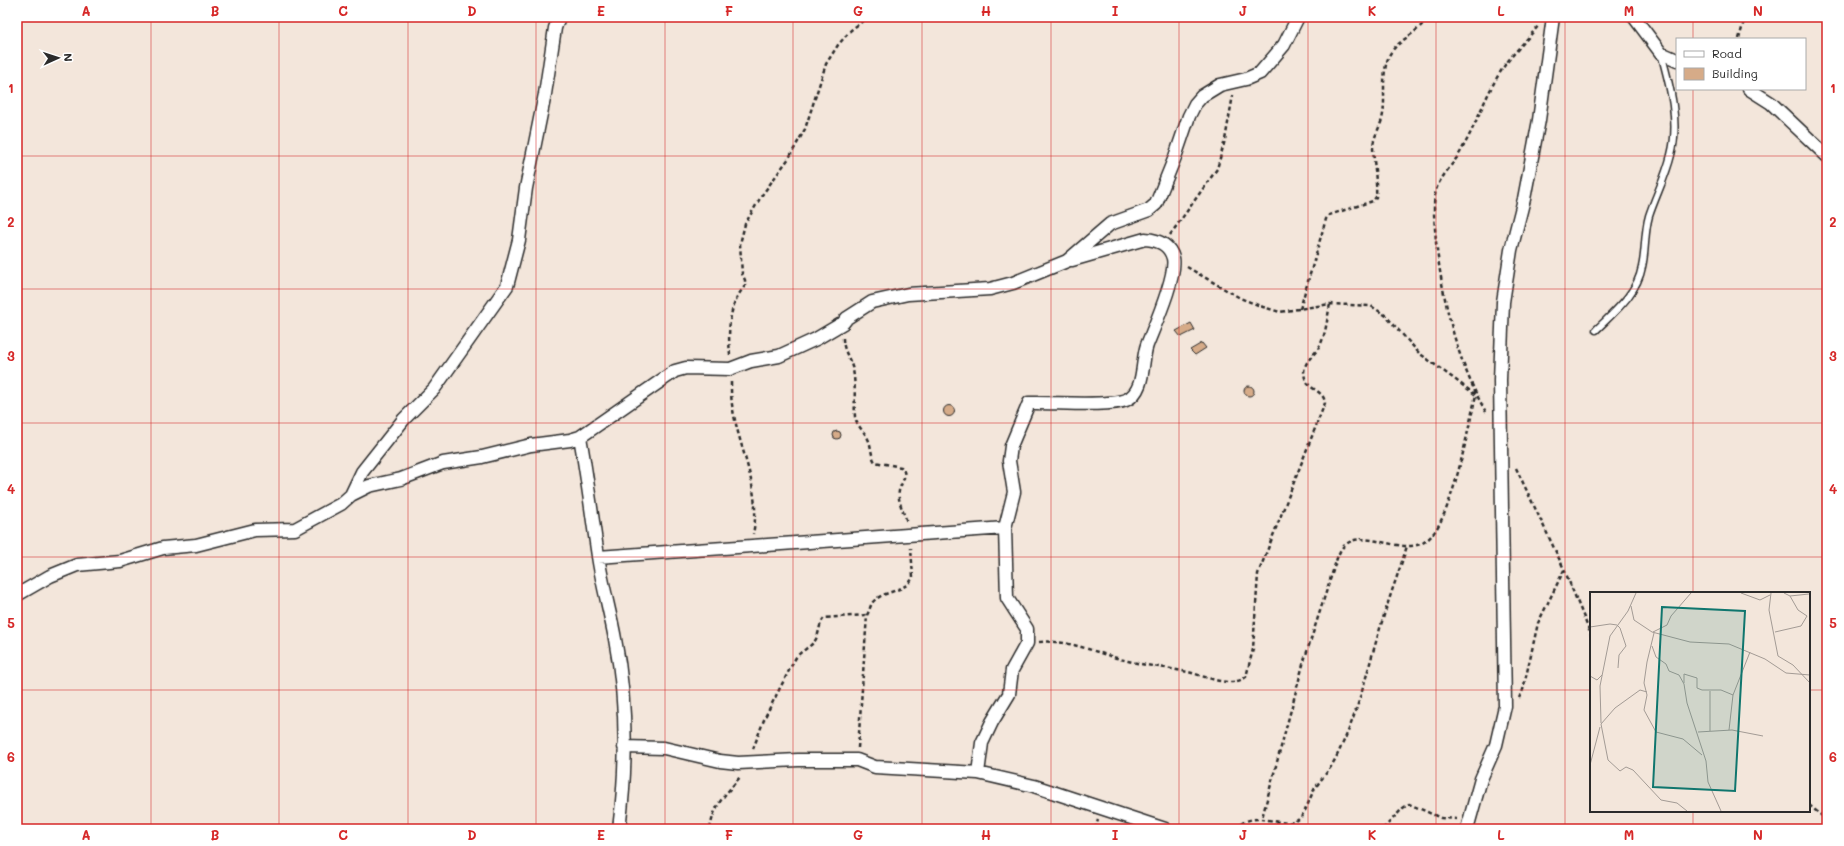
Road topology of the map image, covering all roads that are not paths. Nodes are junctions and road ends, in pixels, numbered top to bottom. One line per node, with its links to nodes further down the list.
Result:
1 (559, 17): 12 (street)
2 (1298, 17): 9 (street)
3 (1554, 17): 18 (street)
4 (1634, 17): 5 (street)
5 (1661, 53): 6 (street); 10 (lane)
6 (1676, 60)
7 (1751, 90): 8 (street)
8 (1827, 156)
9 (1067, 261): 11 (street); 13 (street)
10 (1596, 330)
11 (580, 437): 12 (street); 14 (street)
12 (351, 495): 15 (street)
13 (1005, 528): 14 (street); 17 (street)
14 (598, 557): 16 (street)
15 (17, 595)
16 (624, 747): 17 (street); 19 (street)
17 (978, 773): 20 (street)
18 (1469, 824)
19 (619, 829)
20 (1165, 829)

